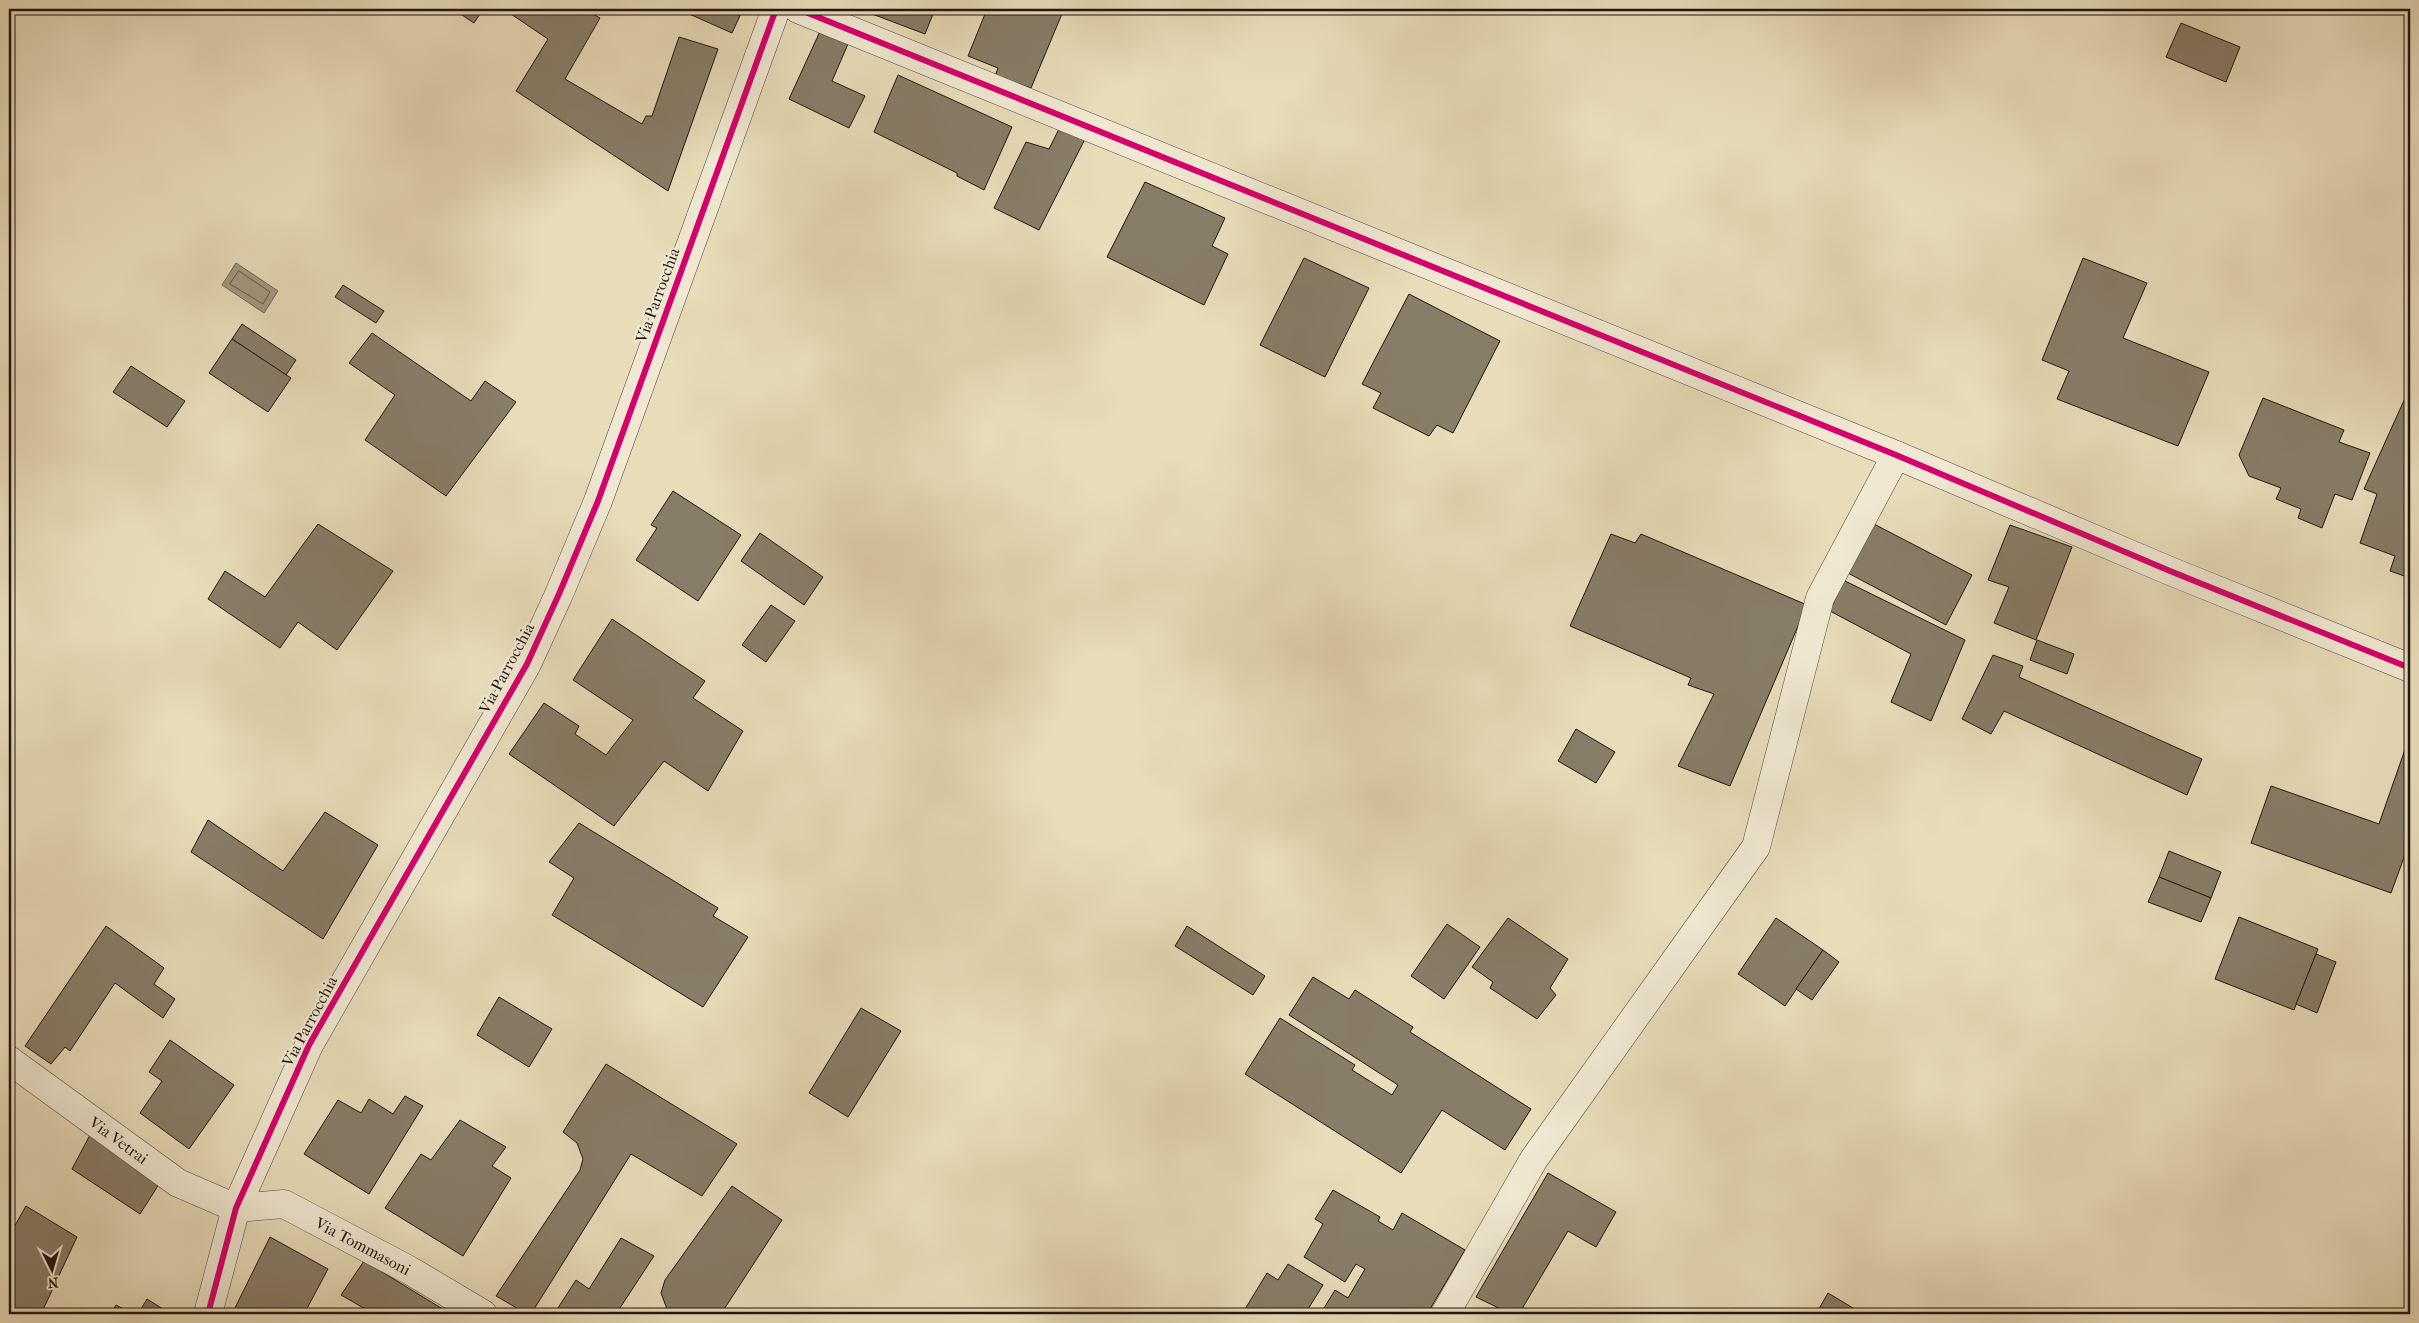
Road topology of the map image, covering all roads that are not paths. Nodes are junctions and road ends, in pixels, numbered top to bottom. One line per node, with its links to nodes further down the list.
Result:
1 (776, 9): 6 (street, Via Parrocchia)
2 (798, 9): 3 (street)
3 (1896, 455): 4 (street); 9 (street)
4 (2410, 668)
5 (9, 1060): 6 (street, Via Vetrai)
6 (236, 1208): 7 (street, Via Parrocchia); 8 (street, Via Tommasoni)
7 (208, 1314)
8 (483, 1314)
9 (1445, 1314)

